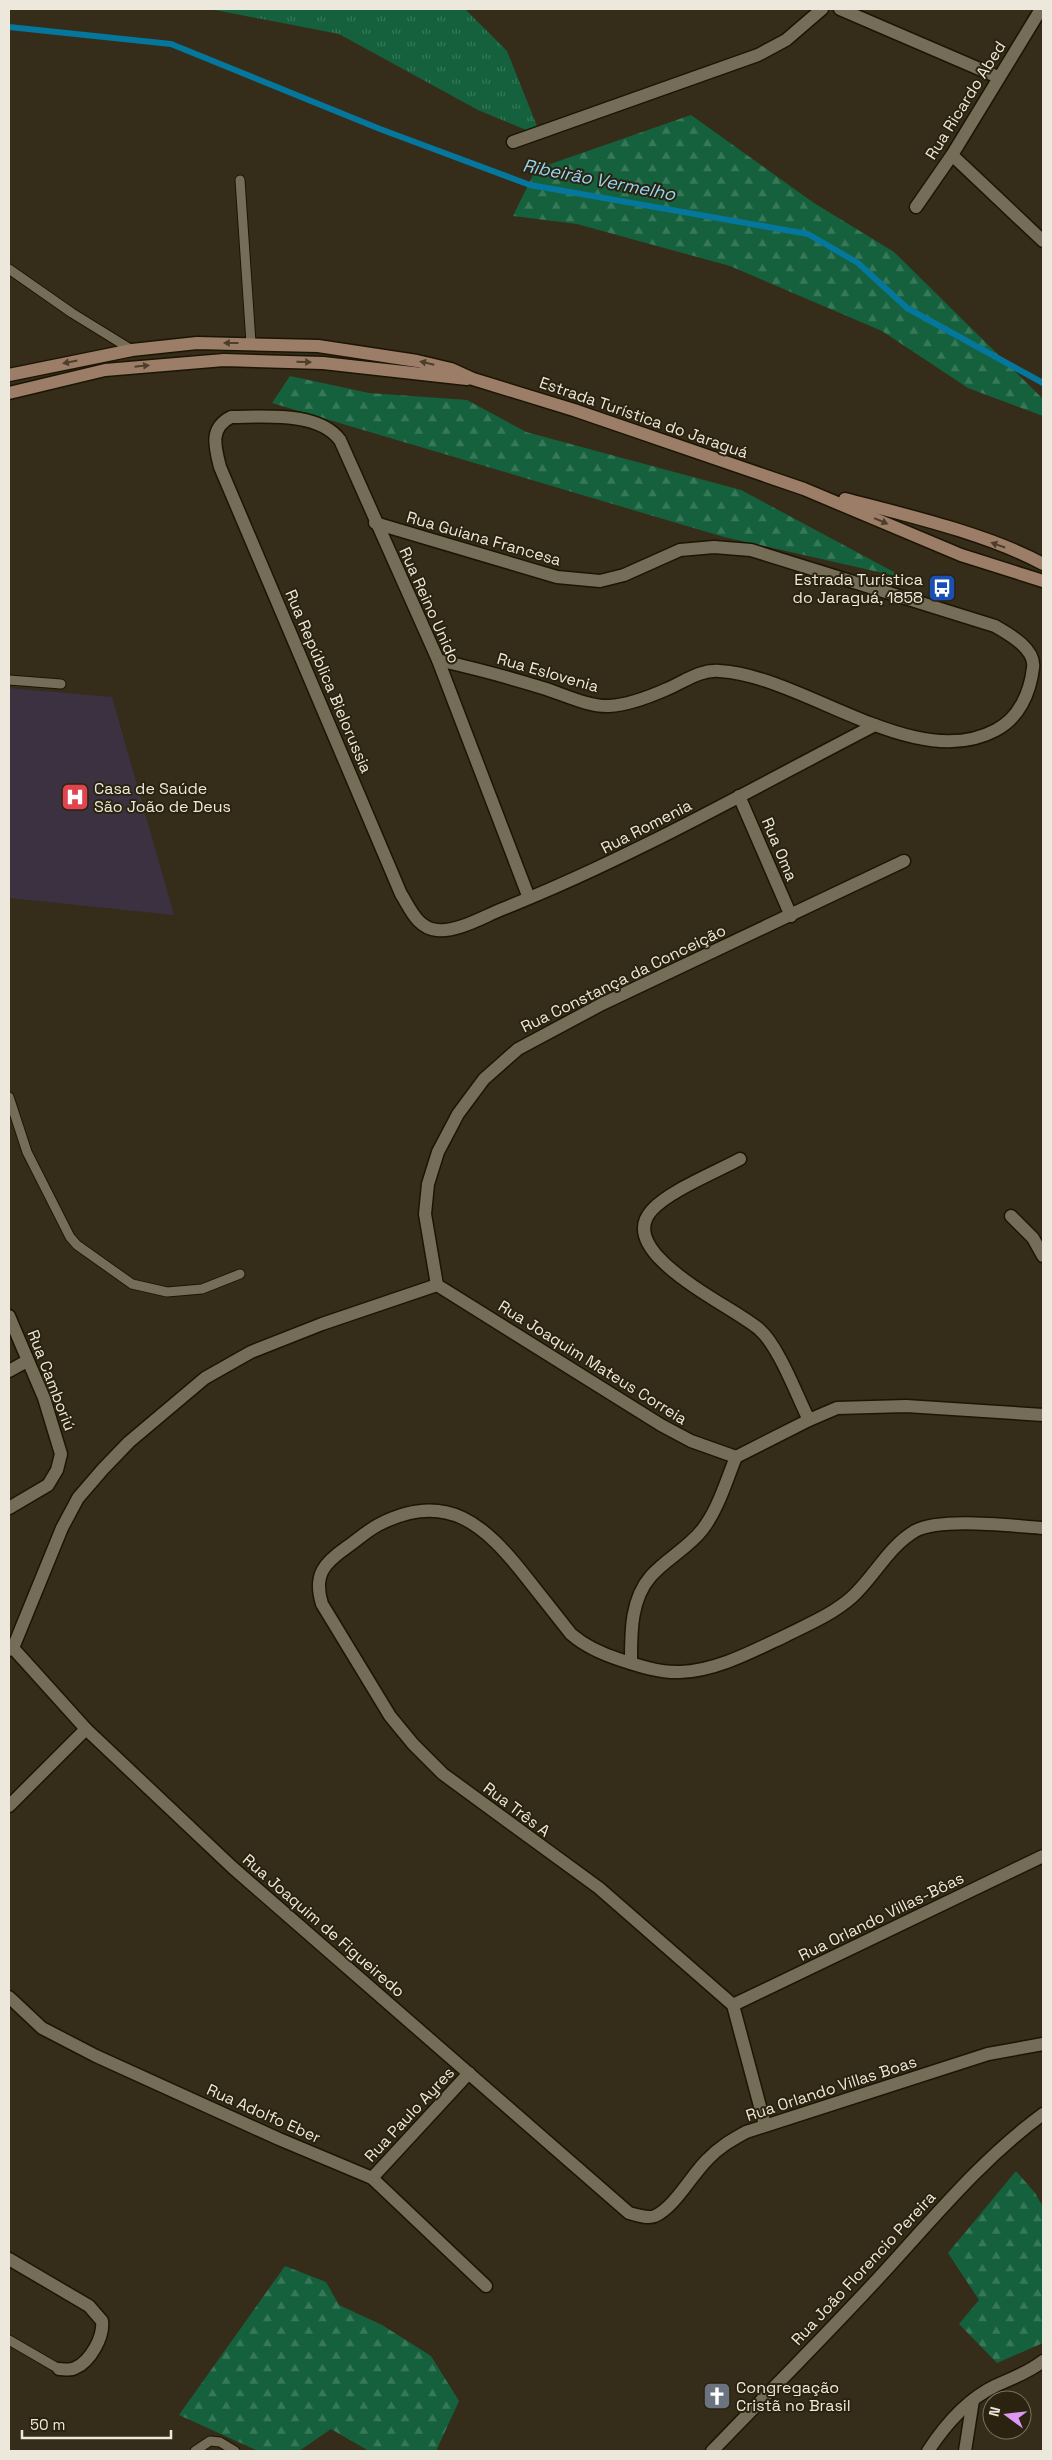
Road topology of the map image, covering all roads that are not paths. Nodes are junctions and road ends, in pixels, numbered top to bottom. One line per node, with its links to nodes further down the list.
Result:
1 (822, 9): 5 (street)
2 (840, 9): 4 (street)
3 (1041, 12): 4 (street, Rua Ricardo Abed)
4 (998, 77): 6 (street, Rua Ricardo Abed)
5 (513, 142)
6 (952, 155): 8 (street, Rua Ricardo Abed); 9 (street)
7 (240, 180): 11 (lane)
8 (916, 208)
9 (1043, 241)
10 (9, 269): 12 (lane)
11 (250, 343): 12 (main road, Estrada Turística do Jaraguá, one-way to 12); 14 (main road, Estrada Turística do Jaraguá, one-way to 11)
12 (132, 350): 13 (main road, Estrada Turística do Jaraguá, one-way to 13)
13 (9, 375)
14 (473, 379): 15 (main road, Estrada Turística do Jaraguá, one-way to 14); 17 (main road, Estrada Turística do Jaraguá)
15 (9, 393)
16 (214, 444): 18 (street, Rua Reino Unido); 29 (street, Rua República Bielorussia)
17 (804, 489): 19 (main road, Estrada Turística do Jaraguá, one-way to 17); 20 (main road, Estrada Turística do Jaraguá, one-way to 20)
18 (375, 523): 21 (street, Rua Reino Unido); 24 (street, Rua Guiana Francesa)
19 (1043, 564)
20 (1043, 580)
21 (438, 660): 24 (street, Rua Eslovenia); 27 (street, Rua Reino Unido)
22 (9, 680): 23 (lane)
23 (61, 684)
24 (875, 725): 25 (street, Rua Romenia)
25 (739, 796): 27 (street, Rua Romenia); 28 (street, Rua Oma)
26 (904, 861): 28 (street, Rua Constança da Conceição)
27 (529, 898): 29 (street, Rua Romenia)
28 (791, 916): 35 (street, Rua Constança da Conceição)
29 (423, 925)
30 (9, 1097): 34 (lane)
31 (740, 1160): 40 (street)
32 (1011, 1216): 33 (street)
33 (1043, 1256)
34 (240, 1274)
35 (437, 1285): 41 (street, Rua Joaquim Mateus Correia); 44 (street)
36 (9, 1316): 37 (street, Rua Camboriú)
37 (27, 1361): 38 (street); 42 (street, Rua Camboriú)
38 (9, 1371)
39 (1043, 1415): 40 (street)
40 (809, 1420): 41 (street)
41 (736, 1457): 45 (street)
42 (9, 1508)
43 (1043, 1528): 45 (street)
44 (11, 1649): 46 (street, Rua Joaquim de Figueiredo)
45 (631, 1663): 50 (street, Rua Três A)
46 (86, 1729): 47 (street); 52 (street, Rua Joaquim de Figueiredo)
47 (9, 1806)
48 (1043, 1856): 50 (street, Rua Orlando Villas-Bôas)
49 (9, 1997): 55 (street, Rua Adolfo Eber)
50 (733, 2005): 54 (street)
51 (1043, 2044): 54 (street, Rua Orlando Villas Boas)
52 (469, 2073): 55 (street, Rua Paulo Ayres); 56 (street, Rua Joaquim de Figueiredo)
53 (1043, 2114): 65 (street, Rua João Florencio Pereira)
54 (765, 2125): 56 (street, Rua Orlando Villas Boas)
55 (372, 2178): 58 (street, Rua Adolfo Eber)
56 (629, 2212)
57 (9, 2259): 61 (street)
58 (486, 2286)
59 (9, 2340): 61 (lane)
60 (1043, 2361): 62 (street)
61 (59, 2369)
62 (973, 2400): 66 (street); 67 (street)
63 (195, 2451): 64 (lane)
64 (235, 2451)
65 (712, 2451)
66 (928, 2451)
67 (965, 2451)

